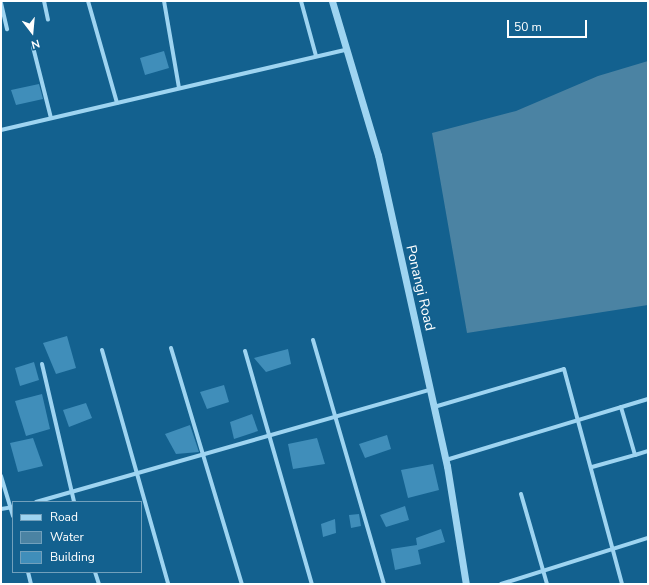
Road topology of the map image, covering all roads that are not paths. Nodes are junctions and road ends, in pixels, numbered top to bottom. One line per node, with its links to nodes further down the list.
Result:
1 (44, 1): 7 (street)
2 (88, 1): 13 (street)
3 (164, 1): 12 (street)
4 (301, 1): 11 (street)
5 (332, 1): 10 (street, Ponangi Road)
6 (1, 3): 8 (street)
7 (48, 20)
8 (7, 29)
9 (33, 47): 14 (street)
10 (345, 50): 11 (street); 21 (street, Ponangi Road)
11 (316, 56): 12 (street)
12 (179, 88): 13 (street)
13 (117, 103): 14 (street)
14 (52, 118): 15 (street)
15 (1, 130)
16 (313, 340): 25 (street)
17 (171, 348): 29 (street)
18 (102, 350): 33 (street)
19 (245, 351): 27 (street)
20 (42, 364): 35 (street)
21 (430, 390): 23 (street, Ponangi Road); 25 (street)
22 (648, 399): 24 (street)
23 (434, 407): 26 (street); 31 (street, Ponangi Road)
24 (621, 407): 26 (street); 30 (street)
25 (333, 417): 27 (street); 51 (street)
26 (578, 420): 31 (street); 32 (street)
27 (267, 437): 29 (street); 50 (street)
28 (648, 451): 30 (street)
29 (205, 455): 33 (street); 49 (street)
30 (635, 455): 32 (street)
31 (446, 460): 52 (street, Ponangi Road)
32 (592, 467): 42 (street)
33 (134, 473): 35 (street); 48 (street)
34 (1, 476): 39 (street)
35 (71, 494): 37 (street); 38 (street)
36 (521, 494): 43 (street)
37 (40, 501)
38 (74, 501)
39 (12, 507): 40 (street)
40 (1, 509)
41 (648, 538): 42 (street)
42 (612, 548): 43 (street); 55 (street)
43 (543, 570): 53 (street); 54 (street)
44 (28, 573): 46 (street)
45 (95, 573): 47 (street)
46 (31, 584)
47 (99, 584)
48 (168, 584)
49 (242, 584)
50 (312, 584)
51 (384, 584)
52 (466, 584)
53 (501, 584)
54 (547, 584)
55 (622, 584)

